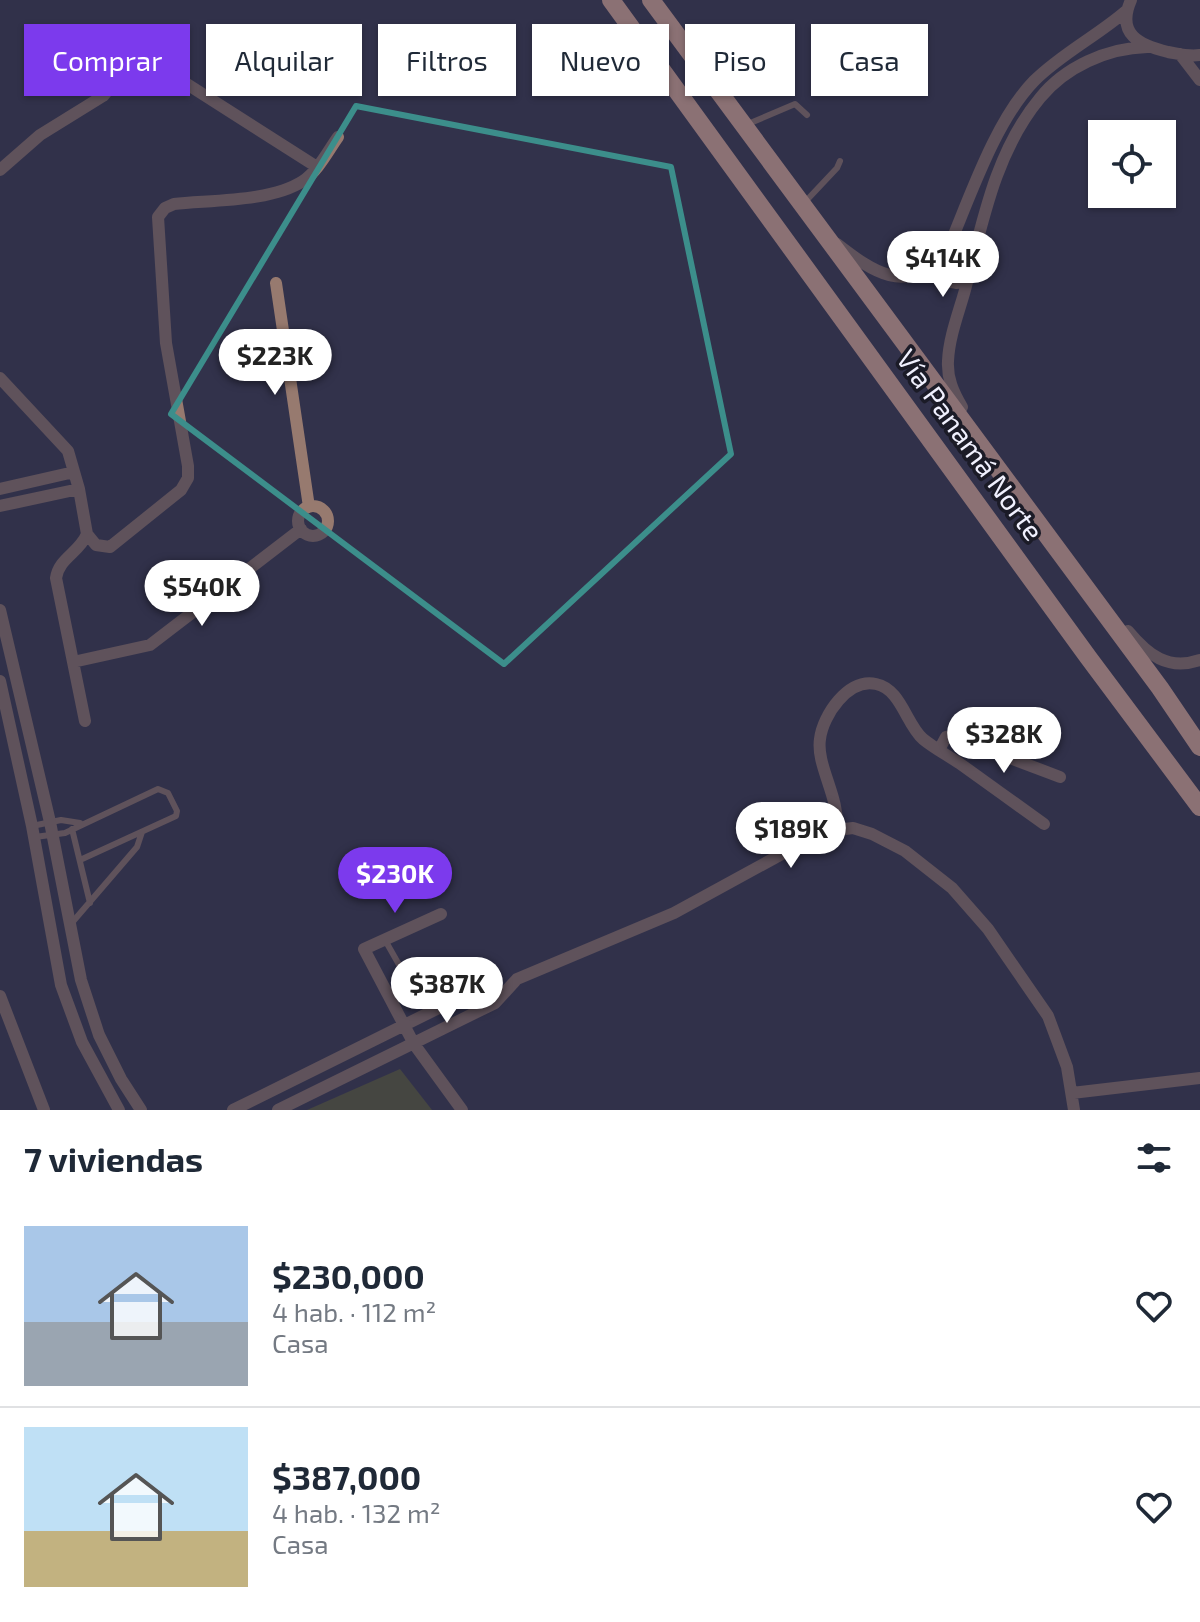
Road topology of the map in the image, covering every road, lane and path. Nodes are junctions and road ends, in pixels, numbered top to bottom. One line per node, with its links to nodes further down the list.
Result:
1 (611, 0): 41 (main road, Vía Panamá Norte)
2 (651, 0): 12 (main road, Vía Panamá Norte)
3 (1128, 5): 4 (street); 11 (street)
4 (1147, 47): 5 (street); 13 (street)
5 (1180, 54): 6 (street); 7 (street)
6 (1200, 55)
7 (1200, 80)
8 (190, 85): 16 (street)
9 (103, 96): 17 (street)
10 (807, 115): 12 (lane)
11 (1006, 121): 13 (street); 20 (street)
12 (744, 126): 18 (main road, Vía Panamá Norte)
13 (1020, 128): 21 (street)
14 (338, 137): 16 (street)
15 (840, 161): 18 (lane)
16 (317, 167): 31 (street)
17 (0, 170)
18 (802, 205): 19 (main road, Vía Panamá Norte)
19 (823, 233): 20 (street); 24 (main road, Vía Panamá Norte)
20 (945, 256): 21 (street)
21 (971, 268): 24 (street)
22 (276, 283): 29 (street)
23 (0, 378): 25 (street)
24 (971, 432): 33 (main road, Vía Panamá Norte)
25 (74, 472): 26 (street); 27 (street)
26 (0, 489)
27 (79, 489): 28 (street); 31 (street)
28 (0, 506)
29 (309, 507): 30 (street); 30 (street)
30 (301, 529): 35 (street)
31 (87, 534): 35 (street)
32 (0, 610): 45 (street)
33 (1104, 612): 34 (street); 38 (main road, Vía Panamá Norte)
34 (1200, 660)
35 (73, 662): 37 (street)
36 (0, 681): 47 (street)
37 (85, 721)
38 (1200, 747)
39 (939, 750): 40 (street); 43 (street); 44 (street)
40 (1060, 777)
41 (1200, 807)
42 (83, 823): 45 (lane); 46 (lane); 48 (lane)
43 (1044, 824)
44 (837, 828): 58 (street); 60 (street)
45 (51, 829): 46 (lane); 47 (lane); 47 (lane); 52 (street)
46 (72, 829): 49 (lane)
47 (33, 831): 62 (street)
48 (142, 832): 49 (lane); 50 (lane)
49 (80, 860): 50 (lane)
50 (90, 903): 52 (lane)
51 (441, 914): 53 (street)
52 (70, 925): 63 (street)
53 (385, 940): 55 (lane); 55 (street)
54 (473, 991): 57 (street)
55 (391, 1000): 57 (street)
56 (1, 1001): 61 (street)
57 (405, 1026): 58 (street); 64 (street)
58 (414, 1044): 65 (street); 66 (street)
59 (1200, 1078): 60 (street)
60 (1072, 1093): 67 (street)
61 (44, 1110)
62 (119, 1110)
63 (141, 1110)
64 (233, 1110)
65 (278, 1110)
66 (462, 1110)
67 (1074, 1110)

